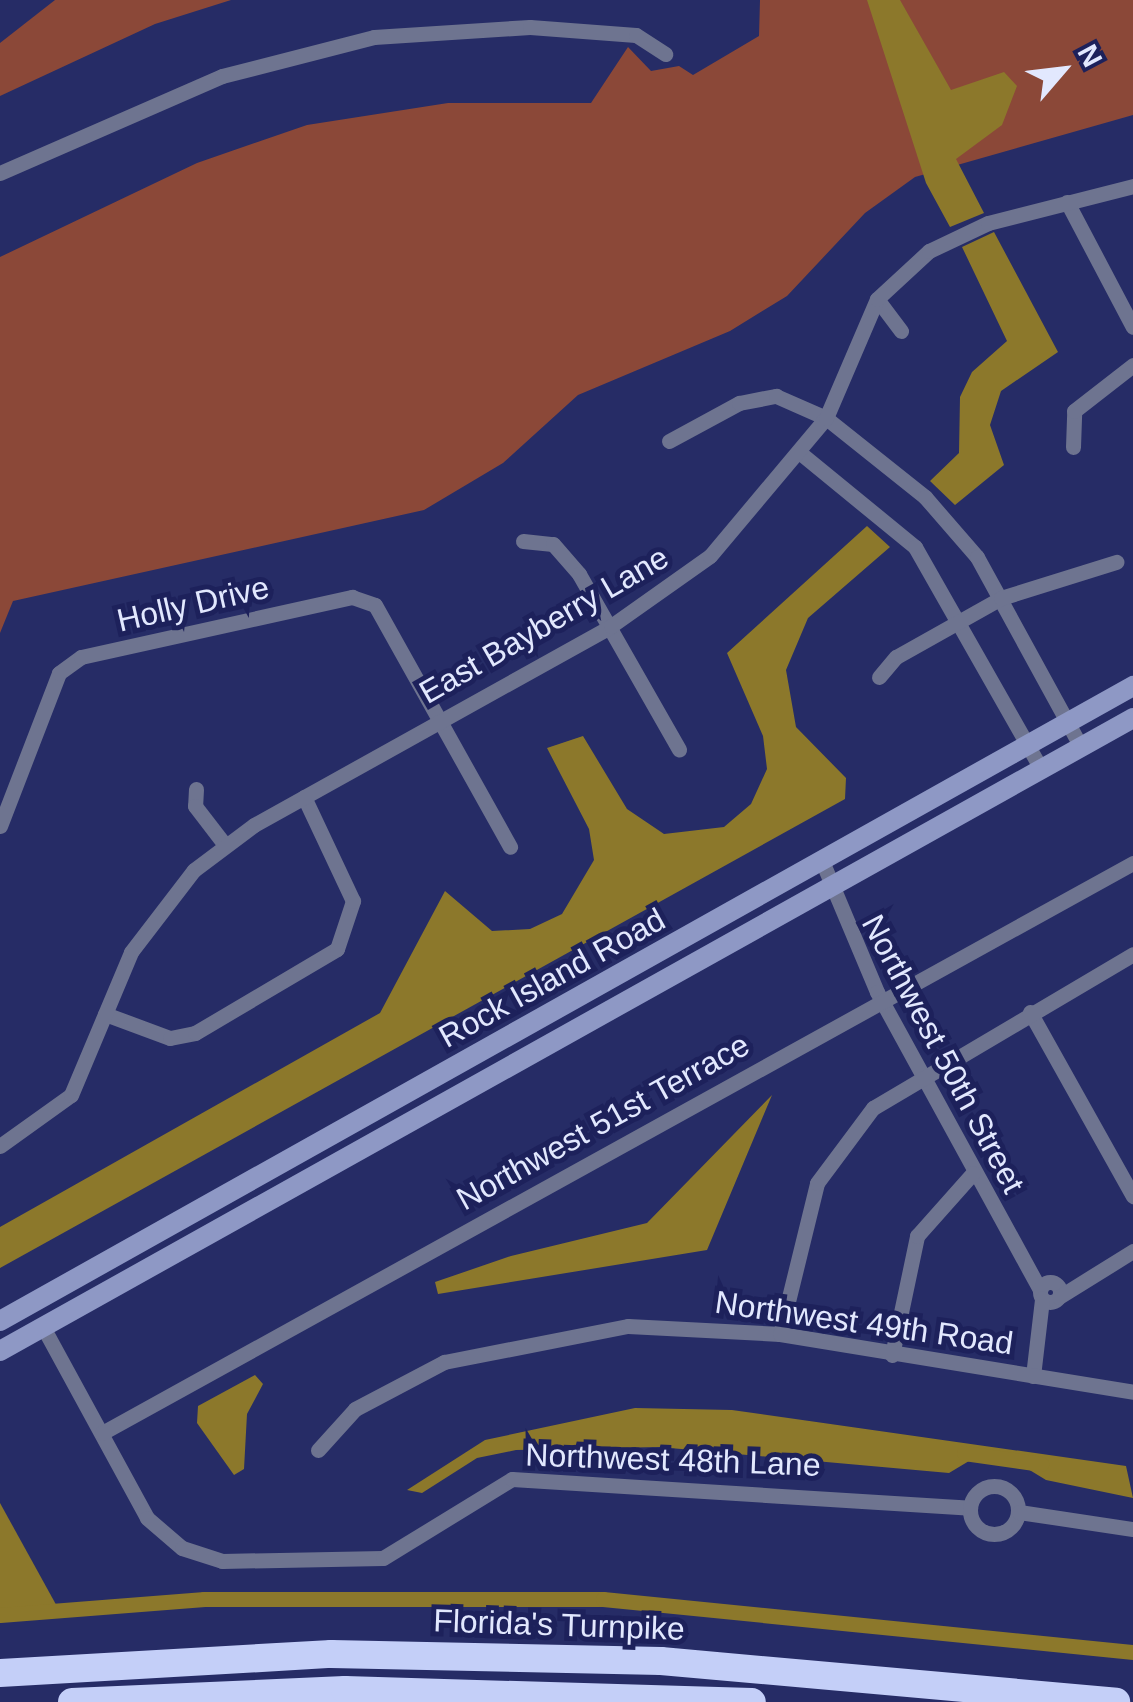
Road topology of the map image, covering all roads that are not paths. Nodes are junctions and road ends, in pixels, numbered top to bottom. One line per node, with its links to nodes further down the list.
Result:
1 (665, 54): 2 (street)
2 (0, 173)
3 (1133, 186): 4 (street, East Bayberry Lane)
4 (1067, 202): 5 (street, East Bayberry Lane); 6 (street)
5 (878, 299): 7 (street); 9 (street, East Bayberry Lane)
6 (1133, 327)
7 (901, 332)
8 (1133, 365): 11 (street)
9 (826, 418): 10 (street); 12 (street, East Bayberry Lane); 15 (street)
10 (669, 441)
11 (1073, 448)
12 (799, 452): 16 (street); 17 (street, East Bayberry Lane)
13 (523, 541): 17 (street)
14 (1116, 562): 15 (street)
15 (1001, 598): 16 (street); 22 (street)
16 (962, 620): 18 (street); 23 (street)
17 (611, 626): 21 (street, East Bayberry Lane); 25 (street)
18 (878, 677)
19 (1133, 686): 22 (main road, Rock Island Road)
20 (1133, 718): 24 (main road, Rock Island Road)
21 (439, 719): 28 (street, East Bayberry Lane); 29 (street, Holly Drive); 31 (street, Holly Drive)
22 (1067, 722): 23 (main road, Rock Island Road); 24 (street)
23 (1028, 745): 26 (street); 32 (main road, Rock Island Road)
24 (1081, 747): 26 (main road, Rock Island Road)
25 (679, 749)
26 (1041, 769): 34 (main road, Rock Island Road)
27 (196, 789): 30 (street)
28 (304, 797): 30 (street, East Bayberry Lane); 38 (street)
29 (0, 826)
30 (225, 845): 38 (street, East Bayberry Lane)
31 (510, 847)
32 (822, 861): 34 (street, Northwest 50th Street); 45 (main road, Rock Island Road)
33 (1133, 862): 36 (street, Northwest 51st Terrace)
34 (826, 890): 36 (street, Northwest 50th Street); 46 (main road, Rock Island Road)
35 (1131, 959): 37 (street)
36 (883, 1002): 39 (street, Northwest 50th Street); 52 (street, Northwest 51st Terrace)
37 (1030, 1012): 39 (street); 42 (street)
38 (105, 1014): 40 (street, East Bayberry Lane)
39 (919, 1074): 41 (street, Northwest 50th Street); 47 (street)
40 (0, 1146)
41 (974, 1173): 44 (street, Northwest 50th Street); 49 (street)
42 (1133, 1196)
43 (1133, 1251): 44 (street)
44 (1050, 1293): 50 (street)
45 (0, 1321)
46 (43, 1327): 48 (main road, Rock Island Road); 52 (street, Northwest 48th Lane)
47 (780, 1334): 49 (street, Northwest 49th Road); 53 (street, Northwest 49th Road)
48 (0, 1351)
49 (892, 1354): 50 (street, Northwest 49th Road)
50 (1033, 1376): 51 (street, Northwest 49th Road)
51 (1133, 1392)
52 (102, 1434): 54 (street, Northwest 48th Lane)
53 (318, 1450)
54 (970, 1508): 55 (street, Northwest 48th Lane); 55 (street, Northwest 48th Lane)
55 (1025, 1513): 56 (street, Northwest 48th Lane)
56 (1133, 1528)
57 (0, 1673): 60 (highway, Florida's Turnpike)
58 (72, 1702): 59 (highway, Florida's Turnpike)
59 (752, 1702)
60 (1116, 1702)

